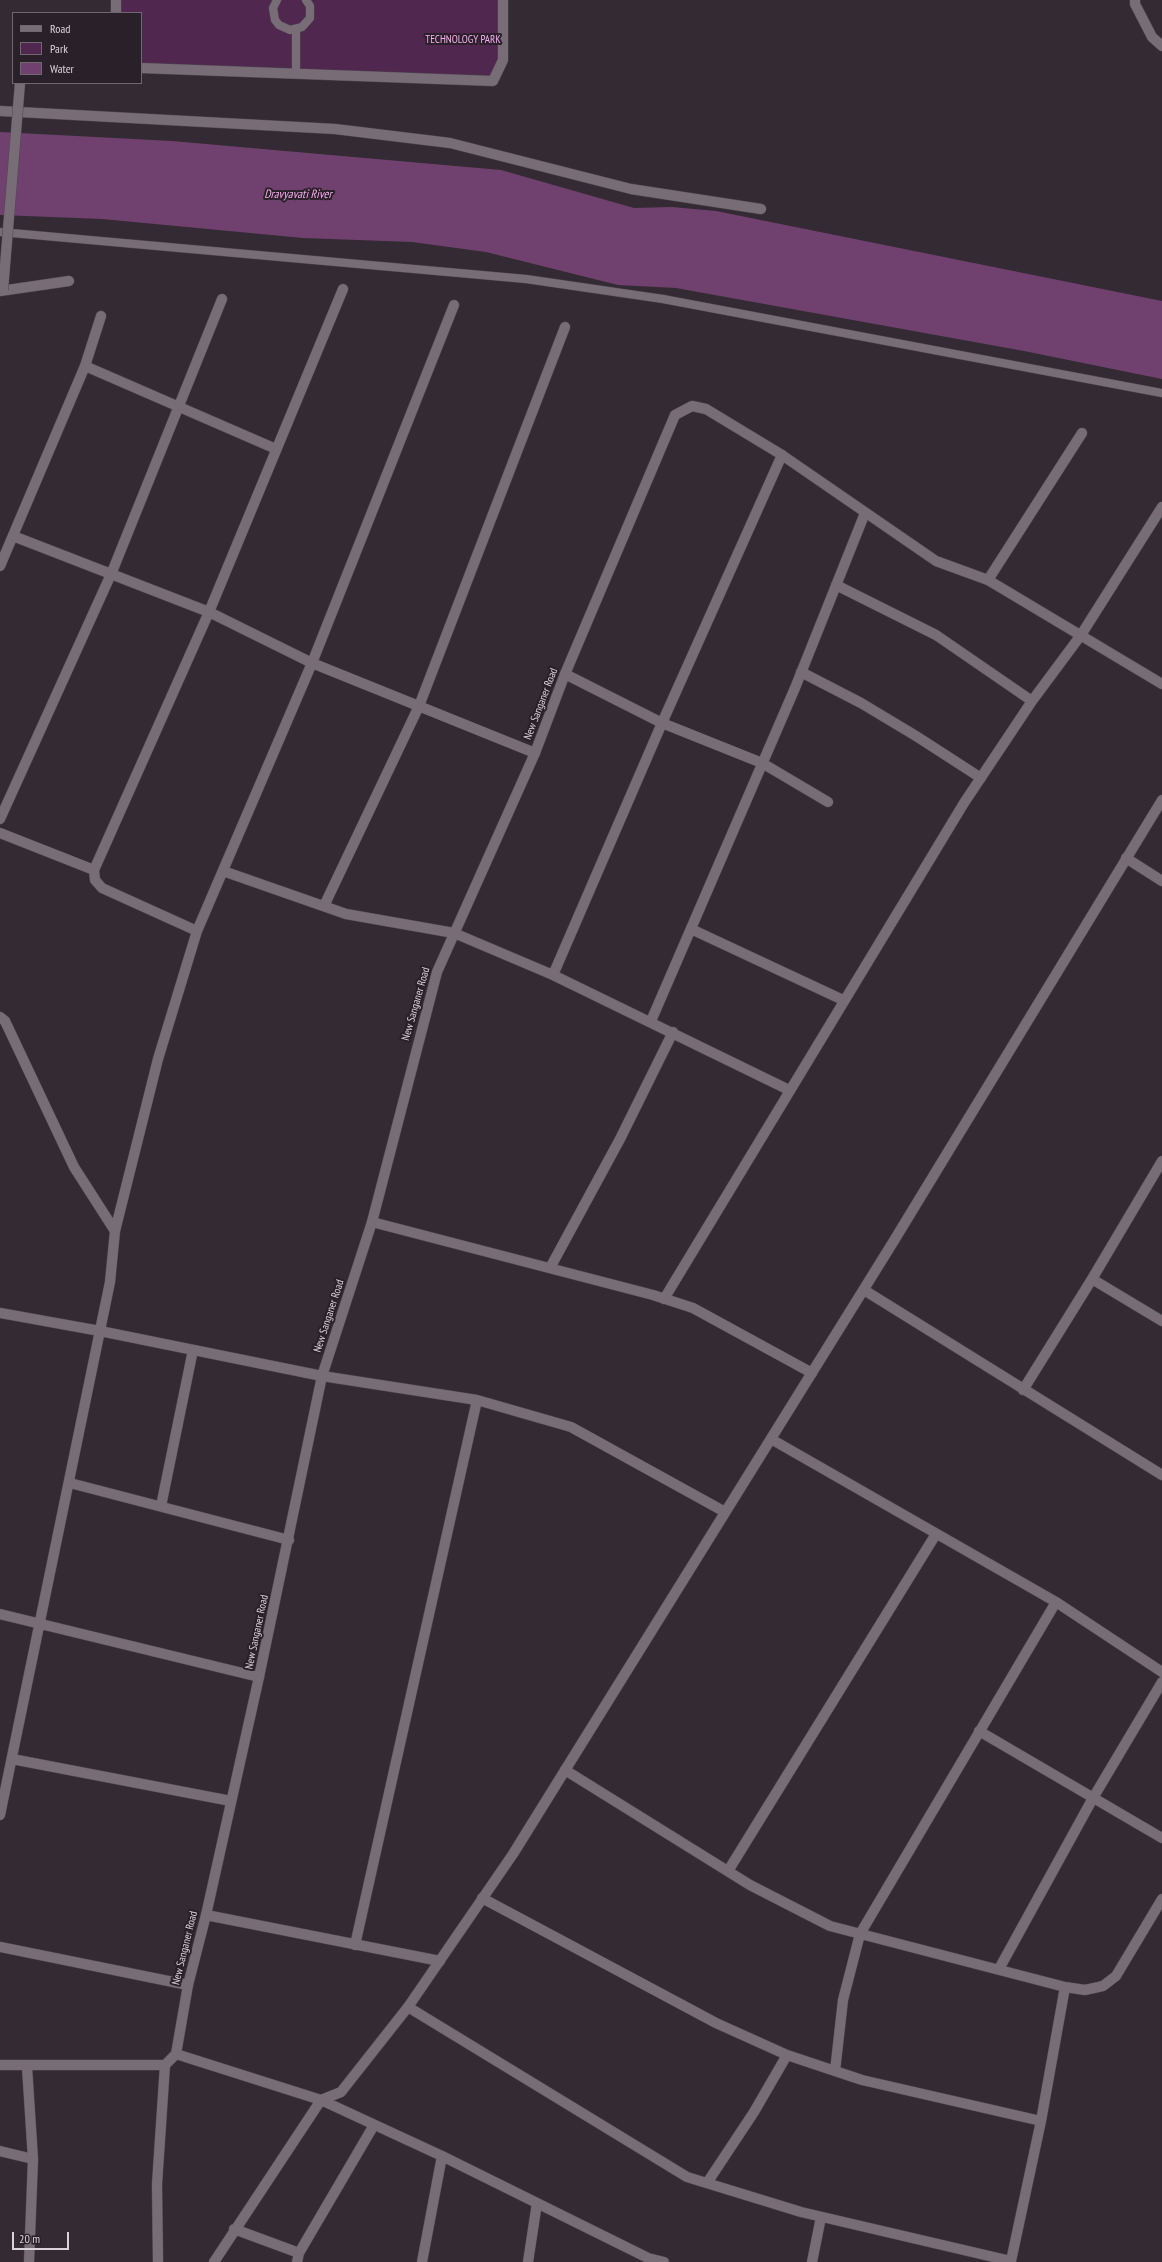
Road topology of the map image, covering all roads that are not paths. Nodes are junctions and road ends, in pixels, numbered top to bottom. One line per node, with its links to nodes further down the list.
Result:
1 (116, 0): 6 (street)
2 (503, 0): 10 (street)
3 (1135, 0): 8 (street)
4 (276, 1): 7 (lane)
5 (310, 2): 7 (lane)
6 (116, 12)
7 (296, 30): 10 (lane)
8 (1162, 46)
9 (142, 68): 10 (street)
10 (296, 74)
11 (20, 84): 17 (street, bridge)
12 (0, 111): 13 (street)
13 (761, 209)
14 (0, 232): 23 (lane)
15 (69, 281): 17 (street)
16 (343, 289): 26 (street)
17 (1, 293)
18 (222, 299): 24 (street)
19 (454, 304): 37 (street)
20 (101, 316): 22 (street)
21 (565, 327): 42 (street)
22 (85, 366): 24 (street); 30 (street)
23 (1162, 393)
24 (179, 409): 26 (street); 32 (street)
25 (1082, 433): 33 (street)
26 (276, 449): 35 (street)
27 (782, 455): 29 (street); 39 (street, New Sanganer Road); 43 (street)
28 (1162, 507): 36 (street)
29 (865, 513): 33 (street); 34 (street)
30 (13, 536): 31 (street); 32 (street)
31 (0, 566)
32 (112, 572): 35 (street); 49 (street)
33 (988, 580): 36 (street)
34 (836, 585): 38 (street); 41 (street)
35 (209, 612): 37 (street); 52 (street)
36 (1081, 635): 40 (street); 41 (street)
37 (312, 663): 42 (street); 53 (street)
38 (801, 672): 45 (street); 46 (street)
39 (565, 674): 43 (street); 44 (street, New Sanganer Road)
40 (1162, 684)
41 (1032, 702): 46 (street)
42 (419, 706): 44 (street); 55 (street)
43 (662, 723): 45 (street); 59 (street)
44 (535, 753): 58 (street, New Sanganer Road)
45 (762, 763): 48 (street); 56 (street)
46 (981, 778): 60 (street)
47 (1162, 800): 51 (street)
48 (828, 802)
49 (0, 819)
50 (0, 832): 52 (street)
51 (1126, 858): 54 (street); 70 (street)
52 (94, 870): 57 (street)
53 (223, 871): 55 (street); 57 (street)
54 (1162, 880)
55 (324, 906): 58 (street)
56 (691, 929): 60 (street); 62 (street)
57 (197, 931): 67 (street)
58 (454, 934): 59 (street); 66 (street, New Sanganer Road)
59 (553, 975): 62 (street)
60 (843, 1000): 64 (street)
61 (0, 1017): 67 (street)
62 (651, 1021): 63 (street)
63 (673, 1032): 64 (street); 68 (street)
64 (789, 1090): 71 (street)
65 (1162, 1161): 69 (street)
66 (372, 1222): 68 (street); 77 (street, New Sanganer Road)
67 (115, 1231): 74 (street)
68 (550, 1268): 71 (street)
69 (1092, 1280): 73 (street); 78 (street)
70 (864, 1290): 76 (street); 78 (street)
71 (664, 1298): 76 (street)
72 (0, 1313): 74 (street)
73 (1162, 1321)
74 (100, 1331): 75 (street); 82 (street)
75 (193, 1350): 77 (street); 83 (street)
76 (812, 1373): 80 (street)
77 (322, 1376): 79 (street); 86 (street, New Sanganer Road)
78 (1023, 1390): 81 (street)
79 (477, 1400): 84 (street); 105 (street)
80 (771, 1439): 84 (street); 85 (street)
81 (1162, 1475)
82 (70, 1483): 83 (street); 89 (street)
83 (161, 1506): 86 (street)
84 (725, 1512): 95 (street)
85 (936, 1534): 87 (street); 100 (street)
86 (289, 1540): 91 (street, New Sanganer Road)
87 (1056, 1602): 90 (street); 93 (street)
88 (0, 1614): 89 (street)
89 (40, 1624): 91 (street); 94 (street)
90 (1162, 1672)
91 (259, 1677): 97 (street, New Sanganer Road)
92 (1162, 1682): 96 (street)
93 (979, 1731): 96 (street); 104 (street)
94 (12, 1759): 97 (street); 98 (street)
95 (565, 1770): 100 (street); 101 (street)
96 (1093, 1798): 99 (street); 108 (street)
97 (231, 1801): 103 (street, New Sanganer Road)
98 (0, 1815)
99 (1162, 1838)
100 (728, 1871): 104 (street)
101 (482, 1898): 107 (street); 113 (street)
102 (1162, 1899): 110 (street)
103 (206, 1914): 105 (street); 109 (street, New Sanganer Road)
104 (860, 1934): 108 (street); 117 (street)
105 (355, 1945): 107 (street)
106 (0, 1947): 109 (street)
107 (440, 1961): 111 (street)
108 (999, 1969): 110 (street)
109 (188, 1985): 112 (street, New Sanganer Road)
110 (1065, 1987): 119 (street)
111 (408, 2008): 118 (street); 124 (street)
112 (176, 2054): 115 (street); 118 (street)
113 (787, 2055): 117 (street); 124 (street)
114 (0, 2065): 116 (street)
115 (165, 2065): 116 (street); 131 (street)
116 (27, 2067): 123 (street)
117 (835, 2071): 119 (street)
118 (321, 2100): 120 (street); 127 (street)
119 (1041, 2122): 126 (street)
120 (374, 2125): 122 (street); 128 (street)
121 (0, 2151): 123 (street)
122 (442, 2156): 125 (street); 133 (street)
123 (33, 2159): 130 (street)
124 (707, 2183): 126 (street)
125 (537, 2203): 129 (street); 134 (street)
126 (820, 2217): 136 (street)
127 (234, 2230): 128 (street); 132 (street)
128 (298, 2258)
129 (637, 2258): 135 (street)
130 (29, 2262)
131 (158, 2262)
132 (214, 2262)
133 (422, 2262)
134 (528, 2262)
135 (664, 2262)
136 (812, 2262)

